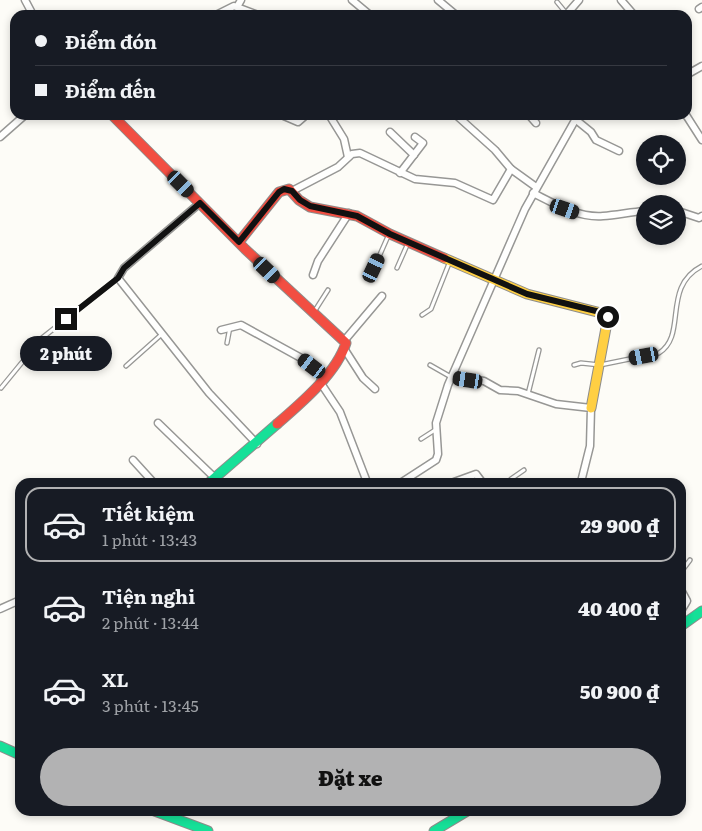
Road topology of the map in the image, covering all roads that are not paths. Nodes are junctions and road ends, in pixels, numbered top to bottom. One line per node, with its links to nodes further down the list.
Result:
1 (241, 0): 7 (street)
2 (352, 0): 10 (street)
3 (438, 0): 11 (street)
4 (579, 0): 13 (street)
5 (621, 0): 14 (street)
6 (557, 2): 12 (lane)
7 (237, 7): 8 (street); 9 (street)
8 (229, 10)
9 (245, 10)
10 (364, 10)
11 (450, 10)
12 (563, 10)
13 (570, 10)
14 (630, 10)
15 (19, 120): 26 (street)
16 (121, 120): 35 (street)
17 (334, 120): 30 (street)
18 (461, 120): 31 (street)
19 (533, 120): 23 (street)
20 (575, 120): 33 (street)
21 (580, 120): 28 (street)
22 (689, 120): 27 (street)
23 (536, 123)
24 (390, 132): 29 (street)
25 (415, 136): 29 (street)
26 (0, 137)
27 (702, 140)
28 (620, 151)
29 (414, 155): 32 (street)
30 (348, 157): 32 (street); 34 (street)
31 (511, 170): 32 (street); 33 (street)
32 (400, 173)
33 (535, 190): 36 (street); 49 (street)
34 (292, 191): 37 (street); 41 (street)
35 (200, 203): 41 (street); 48 (street)
36 (636, 212)
37 (349, 213): 40 (street); 47 (street)
38 (686, 214): 39 (street)
39 (702, 216)
40 (390, 234): 42 (street); 45 (lane)
41 (239, 242): 52 (street)
42 (409, 242): 43 (street); 46 (lane)
43 (450, 260): 49 (street); 53 (lane)
44 (702, 266): 62 (lane)
45 (374, 268)
46 (396, 268)
47 (314, 275)
48 (118, 278): 56 (street); 66 (lane)
49 (493, 281): 62 (street); 64 (street)
50 (328, 290): 52 (lane)
51 (382, 296): 58 (street)
52 (314, 312): 58 (street)
53 (422, 315)
54 (230, 326): 55 (street); 57 (lane); 65 (street)
55 (221, 330)
56 (162, 334): 63 (lane); 73 (street)
57 (227, 343)
58 (345, 345): 65 (street); 67 (street)
59 (540, 350): 68 (lane)
60 (430, 365): 64 (lane)
61 (574, 365): 62 (lane)
62 (600, 365): 69 (street)
63 (126, 366)
64 (452, 377): 68 (street); 71 (street)
65 (322, 378): 73 (street); 79 (street)
66 (1, 388)
67 (375, 389)
68 (528, 395): 69 (street)
69 (591, 408): 84 (street)
70 (158, 423): 77 (street)
71 (436, 430): 72 (lane); 80 (street)
72 (421, 439)
73 (257, 444): 78 (street)
74 (133, 460): 76 (street)
75 (524, 470): 83 (lane)
76 (149, 478)
77 (212, 478)
78 (218, 478)
79 (365, 478)
80 (408, 478)
81 (465, 478): 82 (street)
82 (479, 478)
83 (513, 478)
84 (582, 478)
85 (690, 560): 86 (lane)
86 (686, 565)
87 (15, 602): 88 (street)
88 (0, 609)
89 (702, 611): 90 (street)
90 (686, 622)
91 (0, 746): 92 (street)
92 (15, 753)
93 (168, 816): 95 (street)
94 (459, 816): 96 (street)
95 (208, 831)
96 (434, 831)

